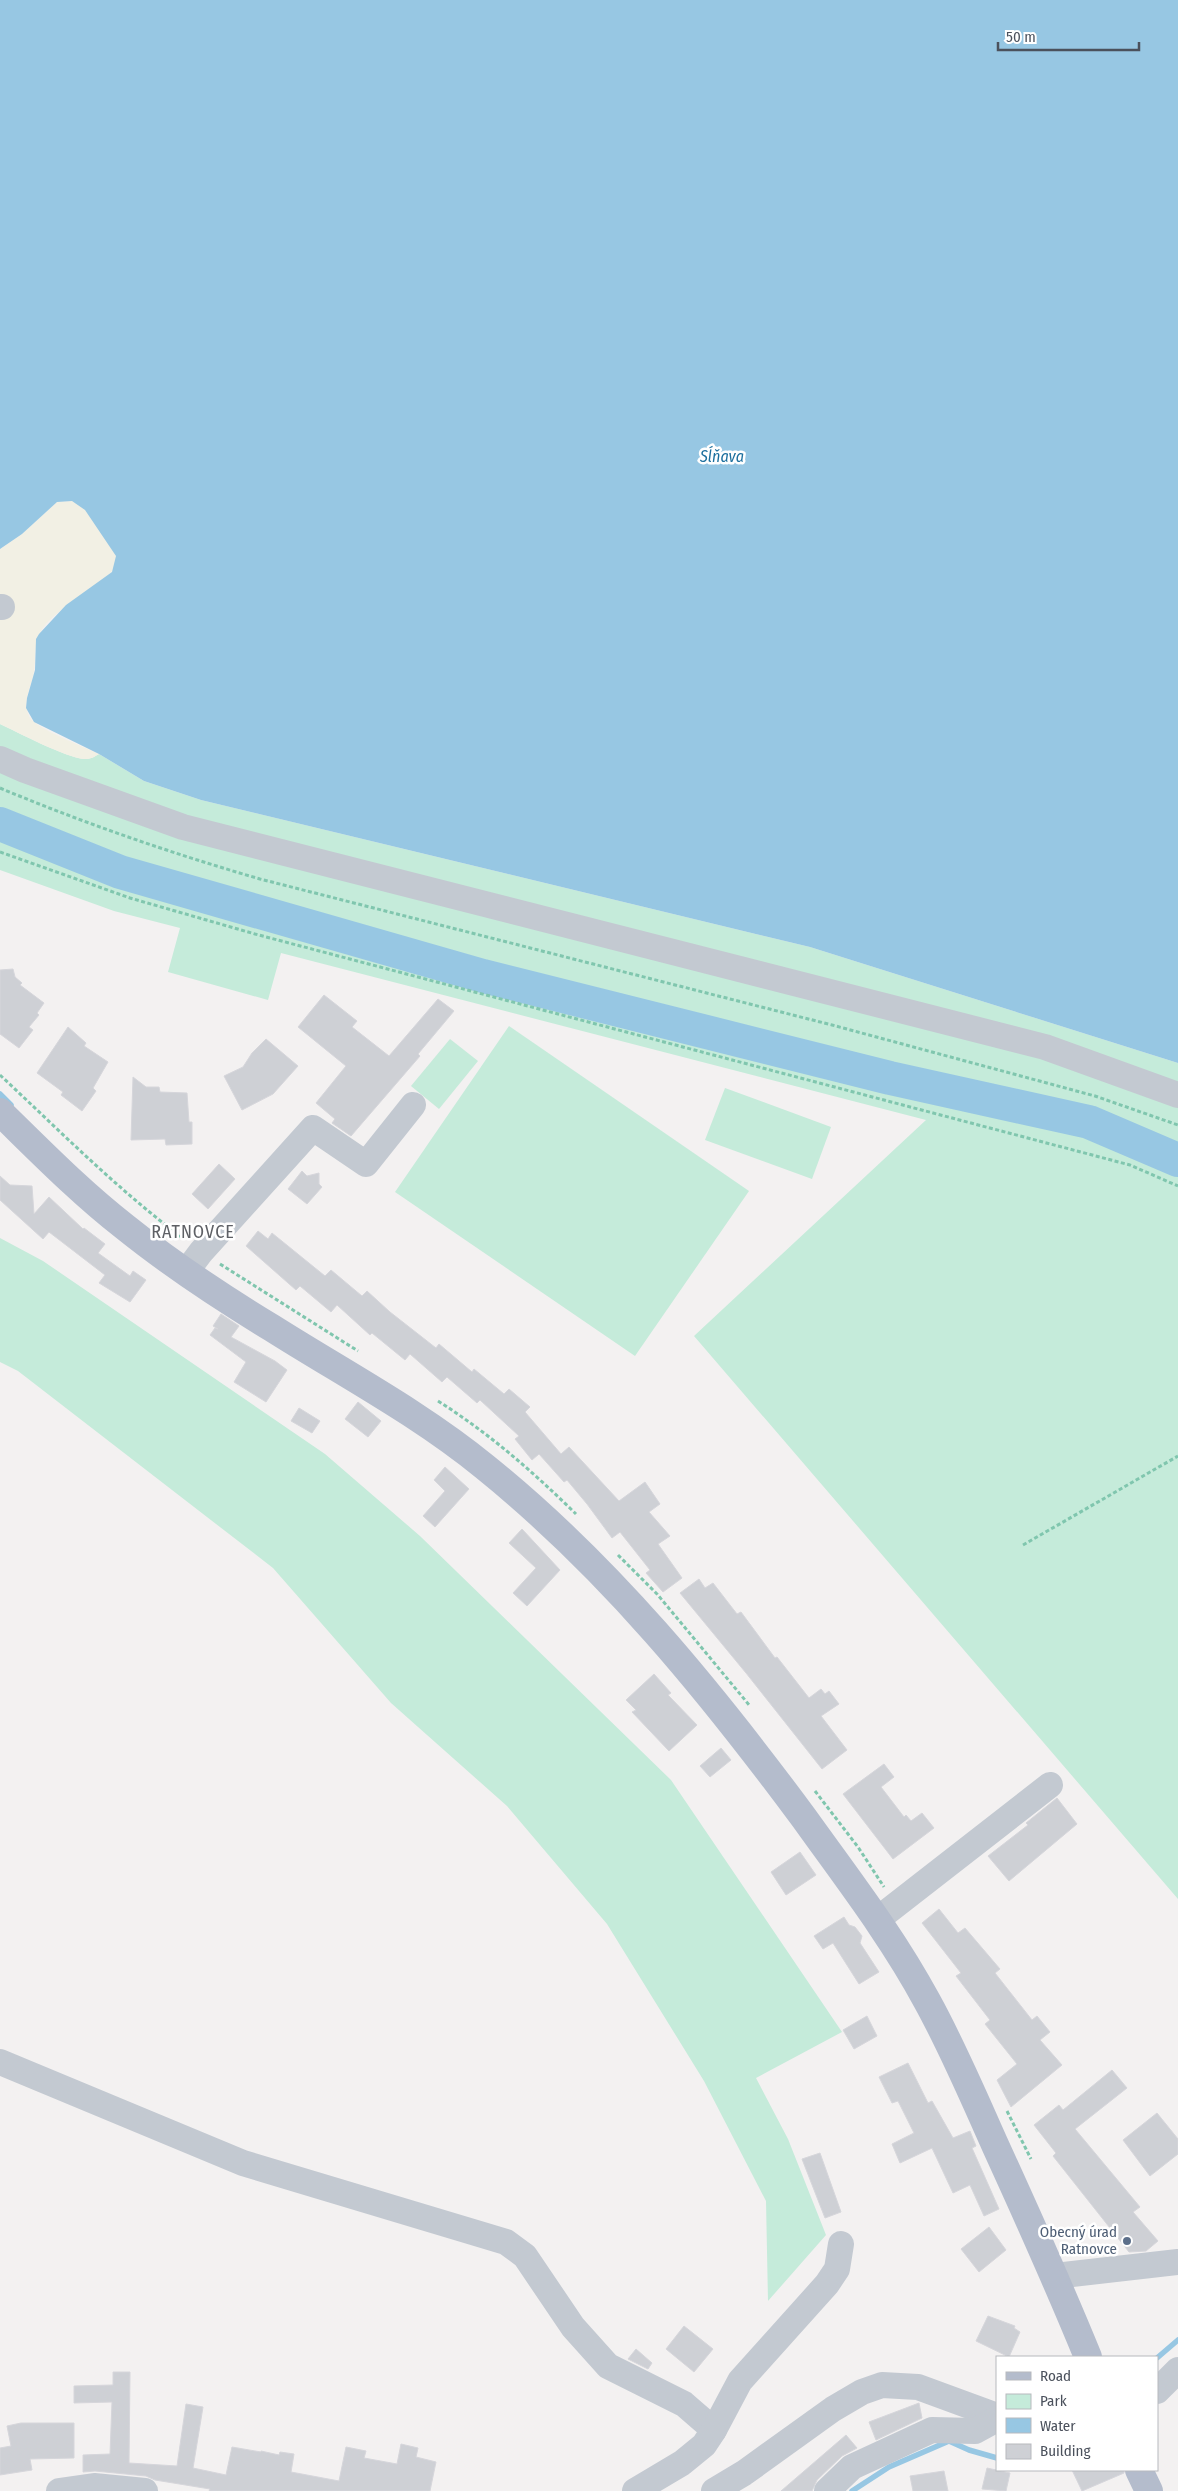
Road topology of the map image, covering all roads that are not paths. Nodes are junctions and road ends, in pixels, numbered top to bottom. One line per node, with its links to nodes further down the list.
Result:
1 (0, 759): 2 (street)
2 (1178, 1095)
3 (413, 1105): 5 (street)
4 (0, 1112): 5 (main road)
5 (186, 1272): 7 (main road)
6 (1050, 1785): 7 (street)
7 (878, 1919): 11 (main road)
8 (0, 2062): 17 (street)
9 (841, 2244): 17 (street)
10 (1178, 2262): 11 (street)
11 (1055, 2276): 12 (main road)
12 (1088, 2356)
13 (1178, 2370): 14 (street)
14 (1158, 2390)
15 (996, 2417): 22 (street)
16 (996, 2418): 23 (street)
17 (714, 2430): 21 (street)
18 (1139, 2471): 24 (main road)
19 (58, 2491): 20 (street)
20 (145, 2491)
21 (635, 2491)
22 (714, 2491)
23 (827, 2491)
24 (1149, 2491)

